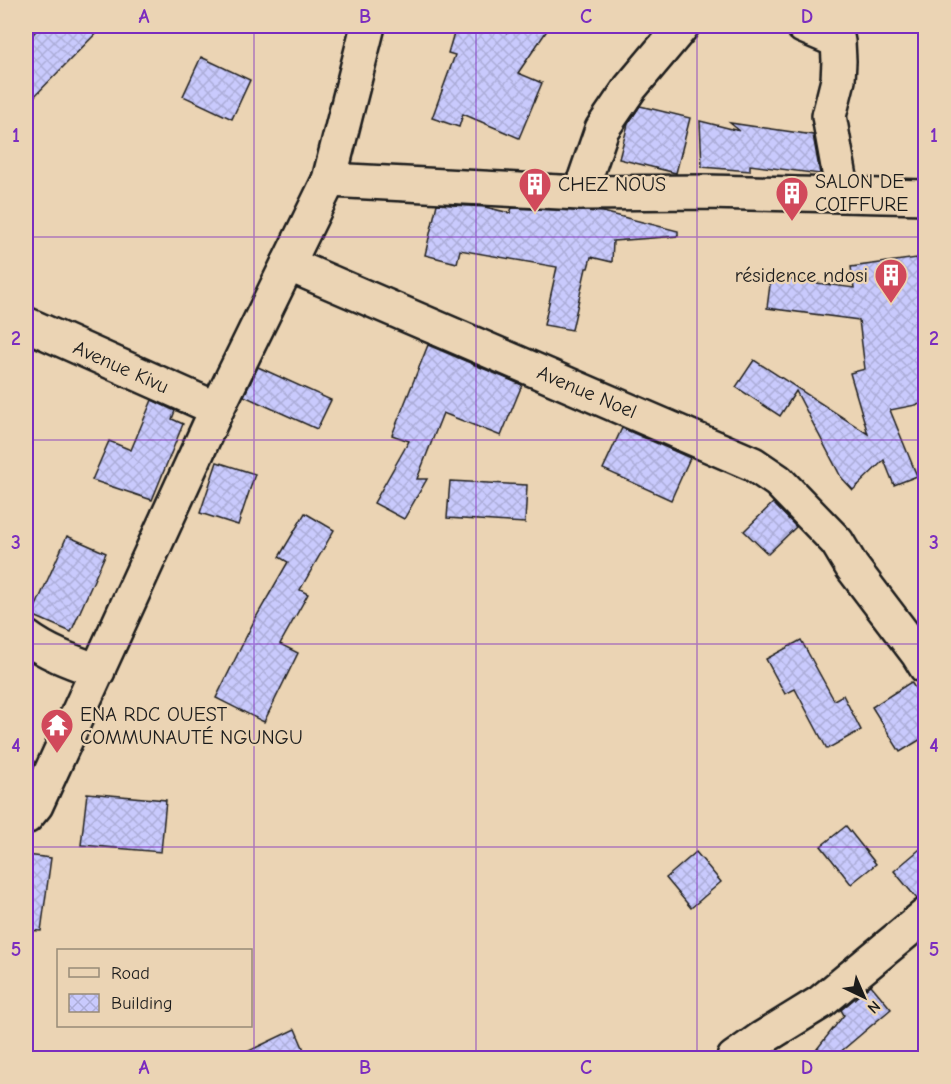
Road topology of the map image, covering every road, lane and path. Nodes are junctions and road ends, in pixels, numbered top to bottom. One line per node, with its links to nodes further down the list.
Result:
1 (368, 26): 4 (street)
2 (682, 26): 5 (street)
3 (803, 26): 6 (street)
4 (329, 180): 5 (street); 8 (street)
5 (580, 193): 6 (street)
6 (851, 195): 7 (street)
7 (926, 197)
8 (288, 264): 10 (street); 12 (street, Avenue Noel)
9 (26, 324): 10 (street, Avenue Kivu)
10 (217, 409): 13 (street)
11 (26, 637): 13 (street)
12 (926, 667)
13 (98, 671): 14 (street)
14 (26, 817)
15 (926, 915): 16 (street)
16 (734, 1059)

